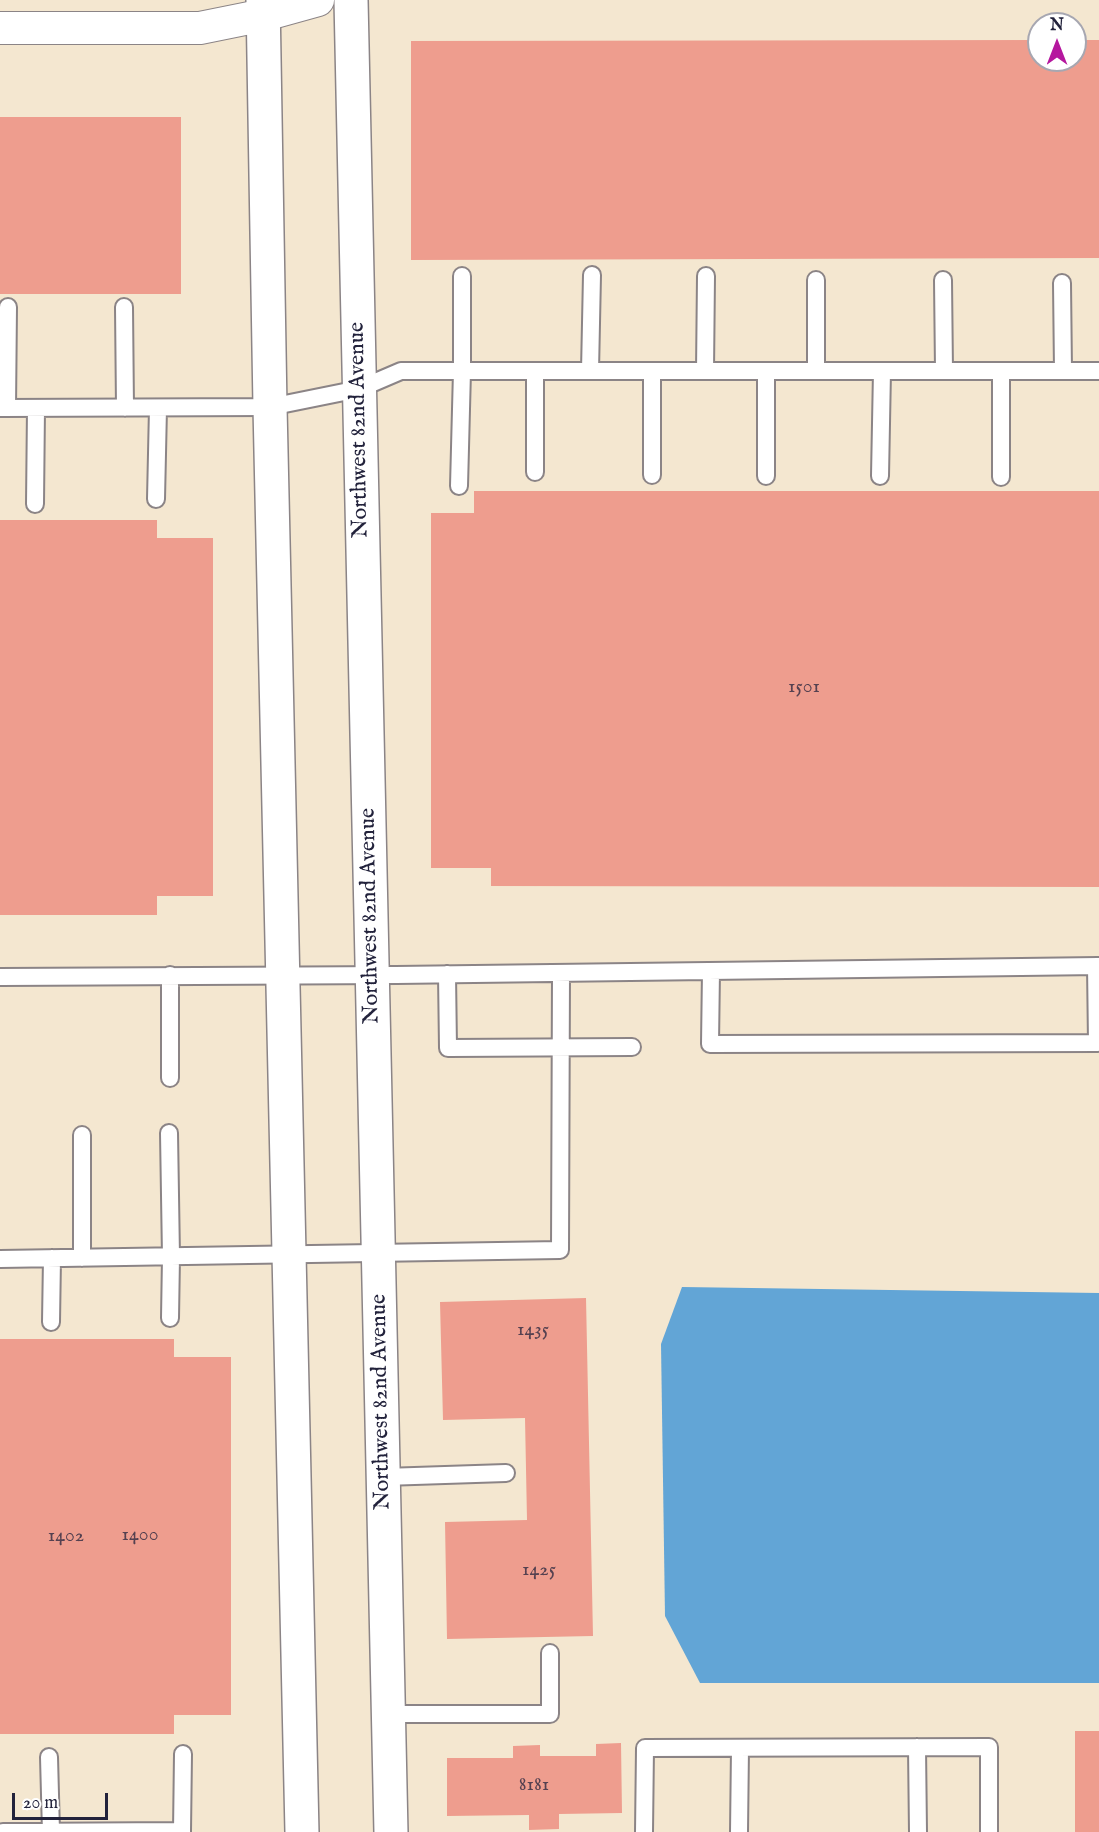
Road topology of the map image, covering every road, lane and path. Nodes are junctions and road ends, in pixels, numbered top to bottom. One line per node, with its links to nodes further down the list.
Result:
1 (318, 0): 3 (street)
2 (351, 0): 25 (street, Northwest 82nd Avenue)
3 (263, 7): 4 (street); 26 (street)
4 (0, 28)
5 (592, 275): 15 (lane)
6 (462, 276): 13 (lane)
7 (706, 276): 17 (lane)
8 (816, 280): 19 (lane)
9 (943, 280): 21 (lane)
10 (1062, 283): 23 (lane)
11 (8, 307): 27 (lane)
12 (124, 307): 29 (lane)
13 (462, 372): 14 (lane); 25 (lane); 36 (lane)
14 (535, 372): 15 (lane); 31 (lane)
15 (590, 372): 16 (lane)
16 (651, 372): 17 (lane); 32 (lane)
17 (705, 372): 18 (lane)
18 (766, 372): 19 (lane); 33 (lane)
19 (816, 372): 20 (lane)
20 (882, 372): 21 (lane); 34 (lane)
21 (944, 372): 22 (lane)
22 (1001, 372): 23 (lane); 35 (lane)
23 (1063, 372): 24 (lane)
24 (1099, 372)
25 (359, 389): 26 (lane); 45 (street, Northwest 82nd Avenue)
26 (270, 407): 30 (lane); 42 (street)
27 (3, 408): 28 (lane)
28 (36, 408): 29 (lane); 38 (lane)
29 (125, 408): 30 (lane)
30 (158, 408): 37 (lane)
31 (535, 472)
32 (652, 475)
33 (766, 476)
34 (880, 476)
35 (1001, 477)
36 (459, 486)
37 (156, 499)
38 (35, 504)
39 (1097, 966): 40 (lane); 40 (lane)
40 (711, 971): 41 (lane)
41 (561, 973): 43 (lane); 48 (lane)
42 (283, 974): 44 (lane); 45 (lane); 53 (street)
43 (447, 974): 45 (lane); 48 (lane)
44 (170, 975): 46 (lane); 49 (lane)
45 (372, 975): 52 (street, Northwest 82nd Avenue)
46 (0, 977)
47 (632, 1047): 48 (lane)
48 (561, 1048): 52 (lane)
49 (170, 1078)
50 (169, 1133): 54 (lane)
51 (82, 1136): 56 (lane)
52 (379, 1254): 53 (lane); 61 (street, Northwest 82nd Avenue)
53 (290, 1255): 54 (lane); 71 (street)
54 (171, 1257): 56 (lane); 58 (lane)
55 (52, 1258): 56 (lane); 57 (lane); 59 (lane)
56 (82, 1258)
57 (0, 1259)
58 (170, 1318)
59 (51, 1322)
60 (506, 1473): 61 (lane)
61 (384, 1477): 63 (street, Northwest 82nd Avenue)
62 (550, 1653): 63 (lane)
63 (389, 1714): 72 (street, Northwest 82nd Avenue)
64 (917, 1747): 65 (lane); 75 (lane); 76 (lane)
65 (740, 1748): 73 (lane); 74 (lane)
66 (183, 1754): 70 (lane)
67 (49, 1757): 69 (lane)
68 (3, 1832): 69 (lane)
69 (51, 1832): 70 (lane)
70 (89, 1832)
71 (302, 1832)
72 (391, 1832)
73 (644, 1832)
74 (739, 1832)
75 (918, 1832)
76 (989, 1832)

